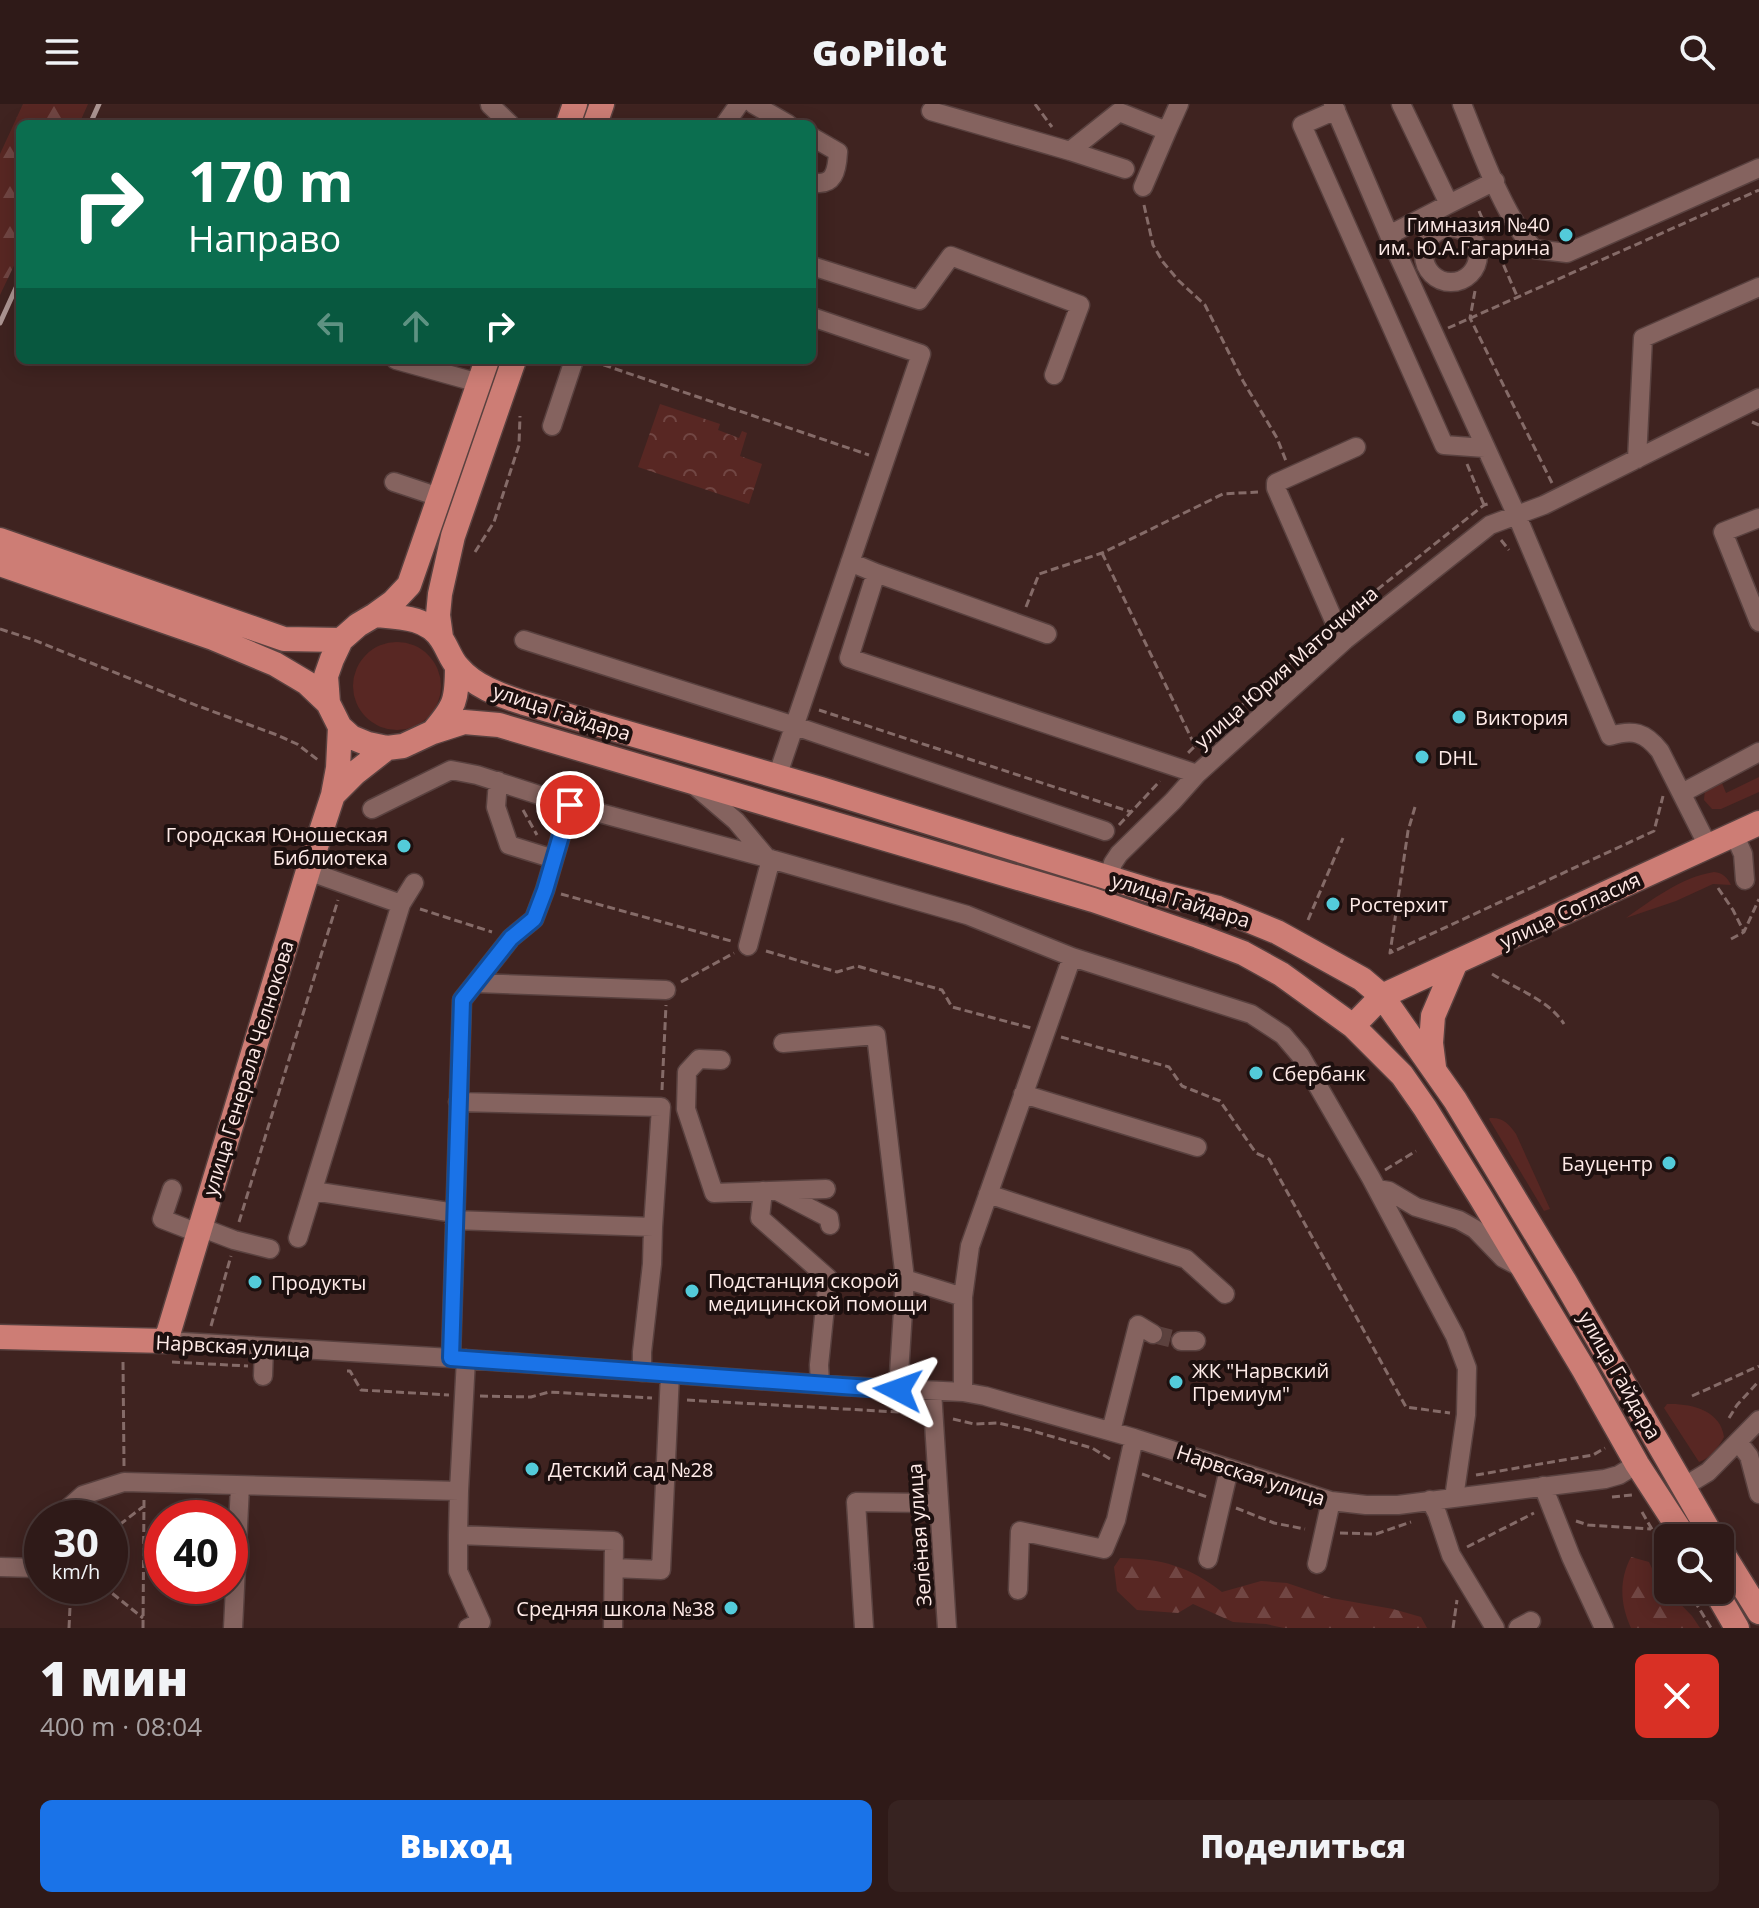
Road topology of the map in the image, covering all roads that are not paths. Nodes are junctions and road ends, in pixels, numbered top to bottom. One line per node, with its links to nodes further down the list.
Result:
1 (753, 104): 9 (street)
2 (1179, 104): 10 (street)
3 (1401, 104): 18 (street)
4 (1462, 104): 15 (street)
5 (490, 105): 8 (street)
6 (1334, 107): 19 (street); 33 (street)
7 (931, 111): 12 (street)
8 (506, 120)
9 (781, 120)
10 (1167, 131): 12 (street); 17 (street)
11 (816, 139): 16 (street)
12 (1070, 151): 14 (street)
13 (1759, 168): 15 (street)
14 (1125, 169)
15 (1495, 181): 18 (street)
16 (816, 183)
17 (1144, 196)
18 (1449, 204): 19 (street)
19 (1389, 235): 22 (street)
20 (816, 267): 29 (street)
21 (1429, 270): 22 (street)
22 (1410, 281): 33 (street)
23 (1759, 287): 34 (street)
24 (816, 318): 40 (street)
25 (428, 364): 28 (street)
26 (513, 364): 46 (main road)
27 (573, 364): 31 (street)
28 (483, 371): 36 (main road)
29 (1054, 375)
30 (1759, 398): 34 (street, улица Юрия Маточкина)
31 (552, 426)
32 (1356, 447): 49 (street)
33 (1485, 448): 37 (street)
34 (1637, 459): 37 (street, улица Юрия Маточкина)
35 (394, 482): 36 (street)
36 (439, 497): 43 (main road)
37 (1517, 516): 49 (street, улица Юрия Маточкина); 61 (street)
38 (1759, 518): 44 (street)
39 (0, 540): 47 (main road)
40 (850, 562): 42 (street); 52 (street)
41 (0, 564): 51 (main road)
42 (876, 573): 45 (street); 57 (street)
43 (375, 615): 46 (main road); 47 (main road)
44 (1759, 622)
45 (1047, 634)
46 (441, 637): 50 (main road, улица Гайдара)
47 (341, 640): 51 (main road)
48 (524, 640): 52 (street)
49 (1345, 640): 57 (street, улица Юрия Маточкина)
50 (457, 666): 54 (main road); 58 (main road, улица Гайдара)
51 (328, 703): 53 (main road)
52 (795, 726): 58 (street); 66 (street)
53 (340, 727): 55 (main road); 62 (main road, улица Генерала Челнокова)
54 (433, 732): 55 (main road, улица Гайдара); 59 (main road, улица Гайдара)
55 (387, 748): 62 (main road, улица Генерала Челнокова)
56 (1759, 752): 61 (street)
57 (1197, 774): 71 (street, улица Юрия Маточкина)
58 (777, 777): 71 (main road, улица Гайдара)
59 (686, 779): 69 (street); 81 (main road, улица Гайдара)
60 (506, 784): 63 (street); 64 (street); 68 (street)
61 (1674, 789): 67 (street)
62 (333, 795): 70 (main road, улица Генерала Челнокова)
63 (570, 805): 68 (street); 69 (street)
64 (372, 809)
65 (1759, 823): 67 (main road, улица Согласия)
66 (1108, 833)
67 (1721, 840): 72 (street); 77 (main road, улица Согласия)
68 (550, 858): 78 (street)
69 (769, 859): 75 (street); 76 (street)
70 (308, 871): 74 (street); 97 (main road, улица Генерала Челнокова)
71 (1109, 877): 80 (main road, улица Гайдара)
72 (1752, 877)
73 (414, 883): 74 (street)
74 (401, 904): 91 (street)
75 (748, 946)
76 (1072, 957): 85 (street); 88 (street)
77 (1456, 962): 80 (main road, улица Согласия); 84 (main road)
78 (476, 983): 79 (street); 86 (street)
79 (666, 990)
80 (1382, 996): 81 (main road); 84 (main road, улица Гайдара)
81 (1353, 1026): 100 (main road, улица Гайдара)
82 (783, 1043): 101 (street)
83 (721, 1060): 92 (street)
84 (1435, 1071): 124 (main road, улица Гайдара)
85 (1023, 1094): 87 (street); 93 (street)
86 (458, 1102): 94 (street); 96 (street)
87 (1197, 1147)
88 (1374, 1183): 100 (street); 127 (street)
89 (172, 1189): 97 (street)
90 (826, 1189): 92 (street)
91 (313, 1191): 94 (street); 98 (street)
92 (770, 1191): 95 (street); 112 (street)
93 (988, 1194): 102 (street); 103 (street)
94 (454, 1216): 96 (street); 108 (street)
95 (830, 1225)
96 (653, 1227): 109 (street)
97 (199, 1230): 99 (street); 106 (main road, улица Генерала Челнокова)
98 (298, 1238)
99 (270, 1249)
100 (1525, 1270): 120 (main road, улица Гайдара)
101 (905, 1279): 103 (street); 113 (street)
102 (1225, 1294)
103 (963, 1297): 115 (street)
104 (1153, 1334): 117 (street)
105 (0, 1337): 106 (main road, Нарвская улица)
106 (166, 1341): 107 (street, Нарвская улица)
107 (264, 1347): 108 (street, Нарвская улица); 111 (street)
108 (458, 1358): 109 (street, Нарвская улица); 125 (street)
109 (642, 1372): 110 (street, Нарвская улица)
110 (670, 1374): 112 (street, Нарвская улица); 139 (street)
111 (263, 1376)
112 (820, 1384): 113 (street, Нарвская улица)
113 (898, 1390): 114 (street, Нарвская улица)
114 (932, 1391): 115 (street, Нарвская улица); 148 (street, Зелёная улица)
115 (963, 1392): 117 (street, Нарвская улица)
116 (1759, 1420): 119 (street)
117 (1111, 1431): 118 (street, Нарвская улица)
118 (1134, 1438): 121 (street, Нарвская улица); 141 (street)
119 (1745, 1449): 124 (street); 126 (street)
120 (1637, 1464): 123 (street, Нарвская улица); 132 (main road, улица Гайдара)
121 (1229, 1469): 129 (street, Нарвская улица); 135 (street)
122 (240, 1486): 125 (street); 128 (street); 144 (street)
123 (1543, 1486): 127 (street, Нарвская улица); 150 (street)
124 (1685, 1486): 133 (main road, улица Гайдара)
125 (459, 1491): 134 (street)
126 (1759, 1494)
127 (1454, 1498): 131 (street, Нарвская улица)
128 (77, 1500)
129 (1331, 1501): 131 (street, Нарвская улица); 136 (street)
130 (927, 1503): 147 (street)
131 (1433, 1507): 149 (street)
132 (1676, 1524)
133 (1705, 1524)
134 (458, 1535): 139 (street); 145 (street)
135 (1208, 1559)
136 (1317, 1564)
137 (0, 1567): 138 (street)
138 (24, 1568)
139 (614, 1568): 146 (street)
140 (1734, 1572): 143 (main road)
141 (1018, 1590)
142 (1723, 1604): 151 (main road)
143 (1759, 1612)
144 (233, 1628)
145 (468, 1628)
146 (613, 1628)
147 (864, 1628)
148 (947, 1628)
149 (1495, 1628)
150 (1604, 1628)
151 (1737, 1628)

